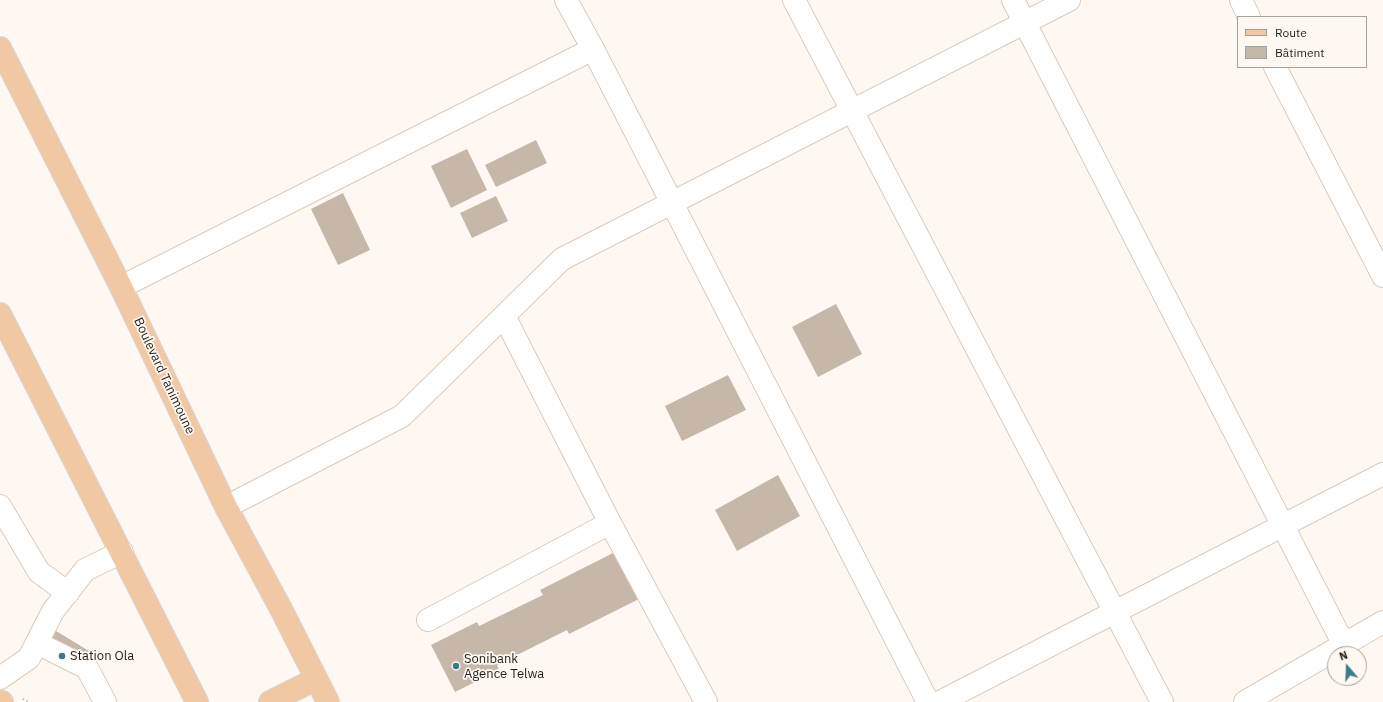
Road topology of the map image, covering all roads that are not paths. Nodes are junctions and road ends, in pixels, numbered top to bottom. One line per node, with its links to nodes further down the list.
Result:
1 (566, 0): 9 (street)
2 (794, 0): 11 (street)
3 (1013, 0): 7 (street)
4 (1068, 0): 7 (street)
5 (1240, 0): 6 (street)
6 (1248, 16)
7 (1024, 22): 11 (street); 21 (street)
8 (0, 48): 14 (main road, Boulevard Tanimoune)
9 (593, 50): 12 (street); 14 (street)
10 (1276, 68): 13 (street)
11 (852, 111): 12 (street); 24 (street)
12 (672, 203): 16 (street); 36 (street)
13 (1383, 276)
14 (121, 287): 19 (main road, Boulevard Tanimoune)
15 (0, 314): 22 (main road)
16 (504, 316): 19 (street); 20 (street)
17 (1383, 474): 21 (street)
18 (0, 506): 23 (street)
19 (226, 507): 30 (main road, Boulevard Tanimoune)
20 (610, 523): 25 (street); 35 (street)
21 (1283, 526): 24 (street); 28 (street)
22 (122, 552): 23 (street); 32 (main road)
23 (68, 593): 27 (street)
24 (1115, 612): 37 (street); 38 (street)
25 (428, 620)
26 (1383, 622): 28 (street)
27 (37, 643): 29 (street); 31 (street)
28 (1344, 645): 39 (street)
29 (0, 678)
30 (316, 678): 33 (main road); 34 (main road, Boulevard Tanimoune)
31 (105, 702)
32 (197, 702)
33 (270, 702)
34 (328, 702)
35 (706, 702)
36 (928, 702)
37 (940, 702)
38 (1162, 702)
39 (1245, 702)

